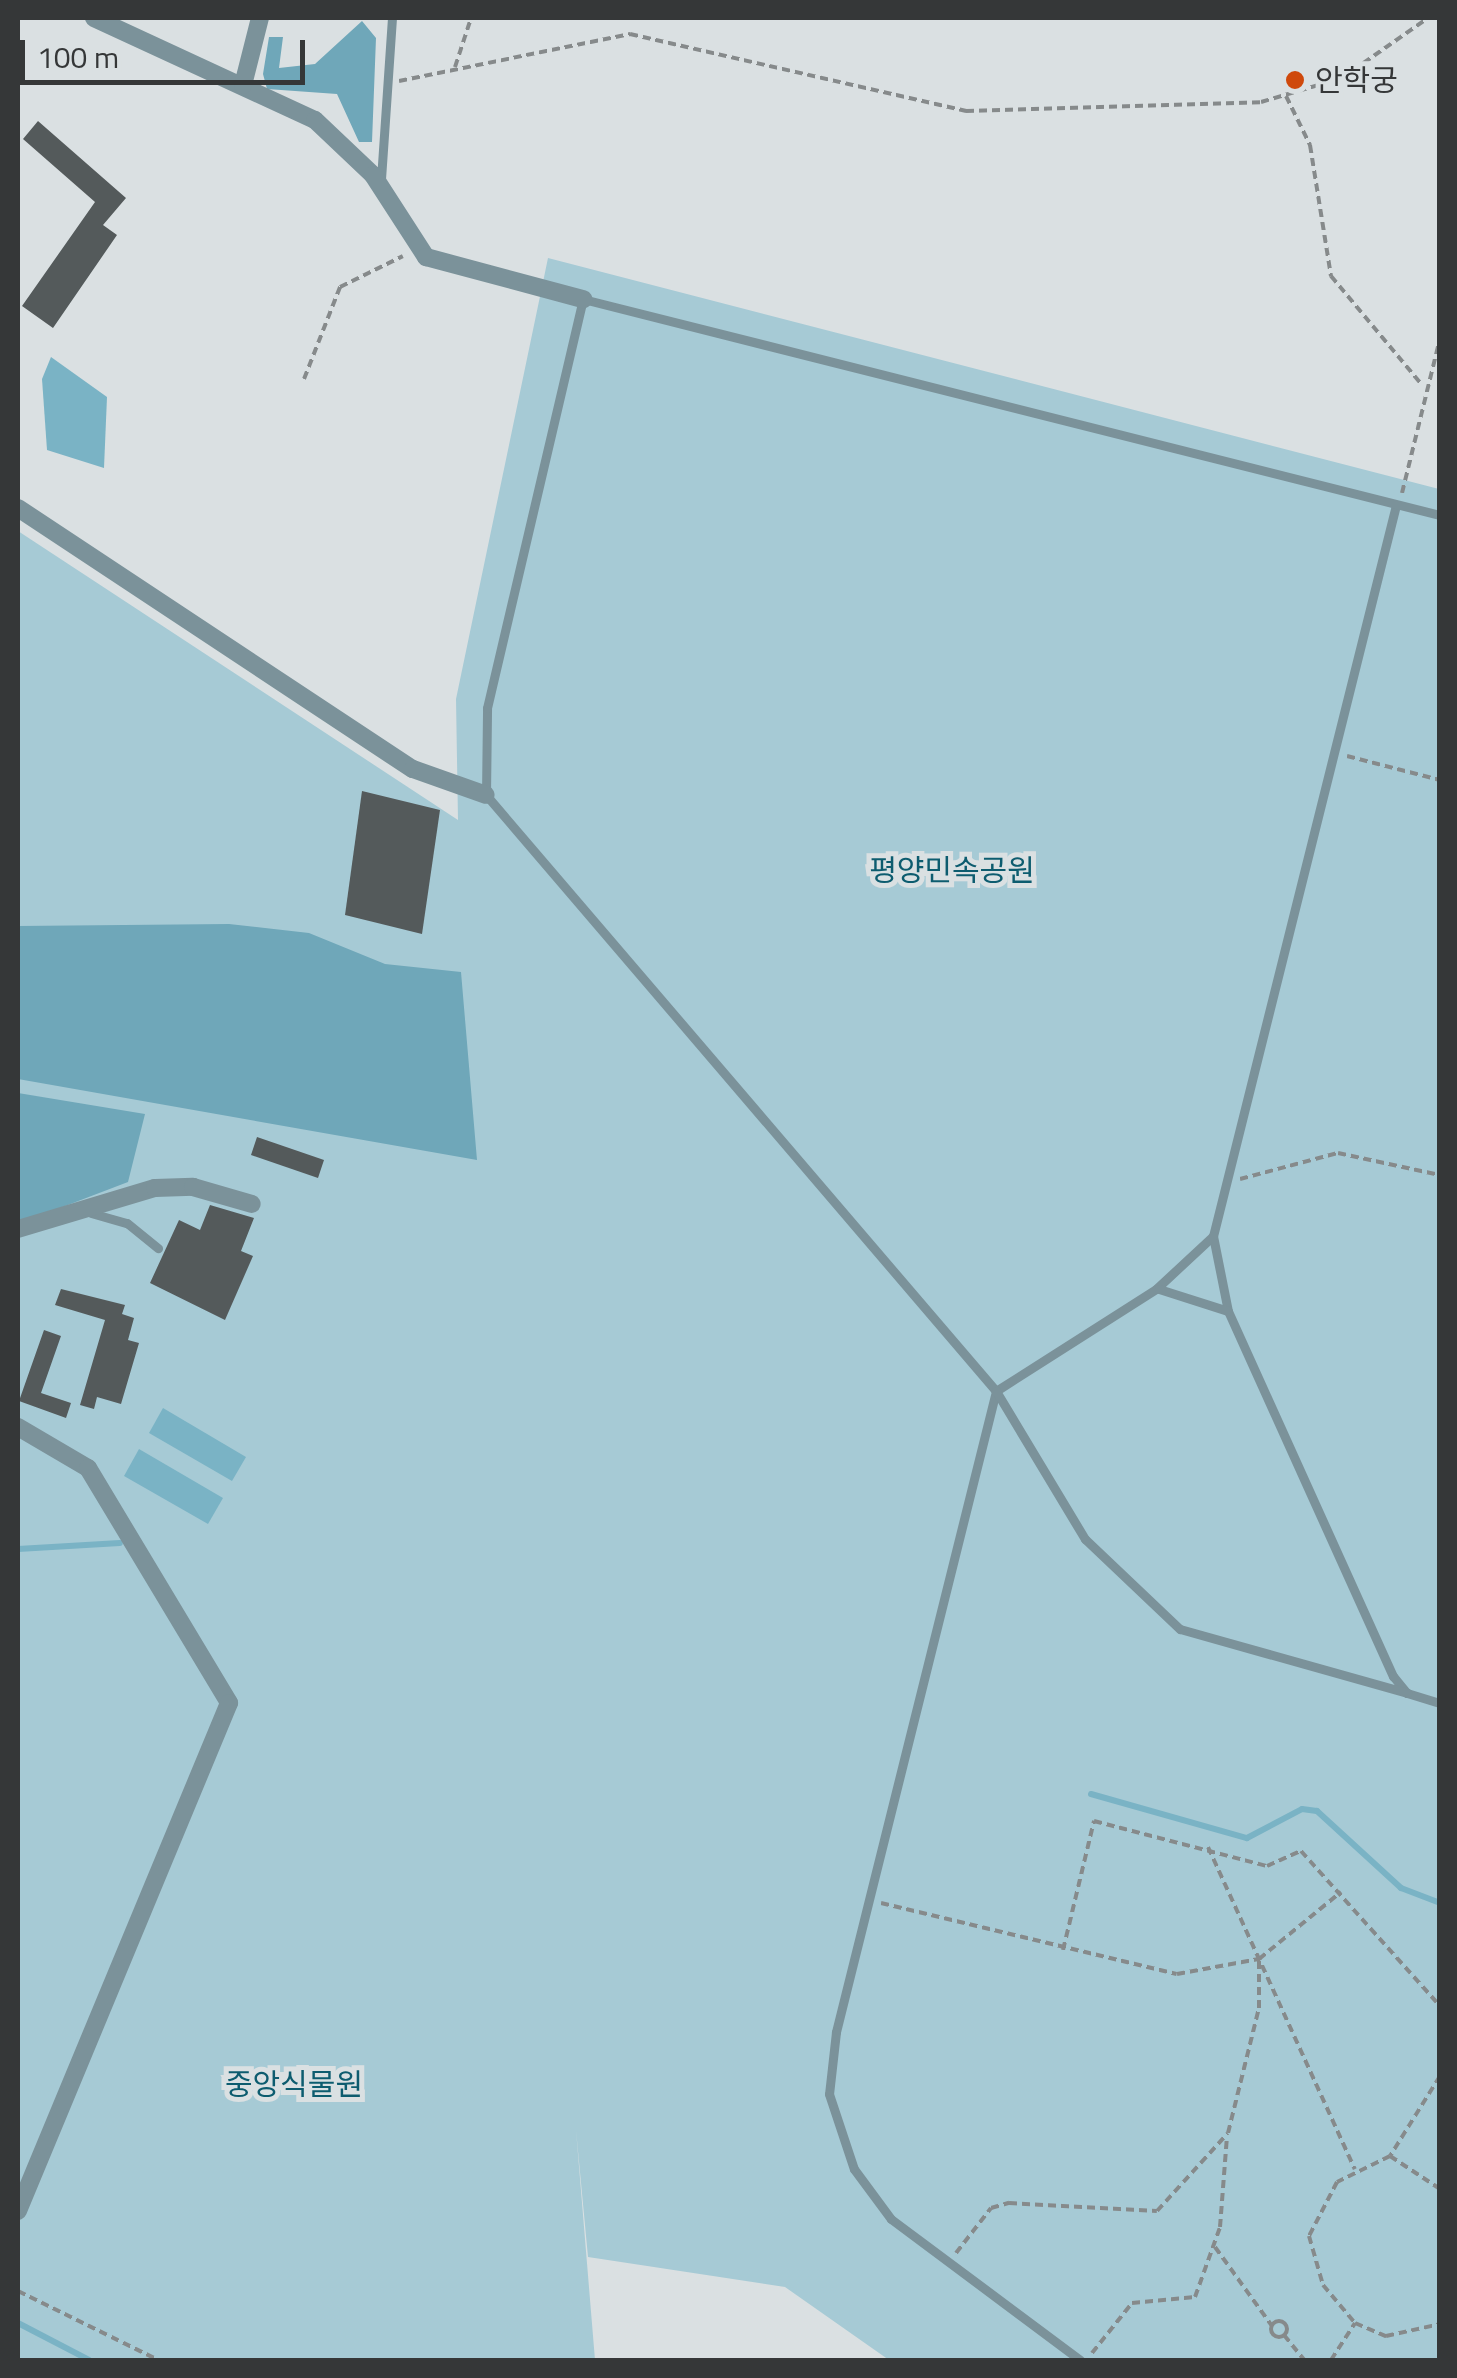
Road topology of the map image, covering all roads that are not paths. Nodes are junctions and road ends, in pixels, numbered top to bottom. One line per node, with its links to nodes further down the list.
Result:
1 (94, 18): 4 (street)
2 (260, 18): 4 (street)
3 (392, 18): 5 (lane)
4 (243, 85): 5 (street)
5 (380, 186): 6 (street)
6 (583, 299): 7 (lane); 10 (lane)
7 (1398, 505): 9 (lane); 14 (lane)
8 (18, 508): 10 (street)
9 (1440, 515)
10 (486, 795): 18 (lane)
11 (252, 1204): 12 (street)
12 (74, 1210): 13 (street); 15 (lane)
13 (18, 1229)
14 (1214, 1236): 16 (lane); 17 (lane)
15 (158, 1248)
16 (1156, 1289): 17 (lane); 18 (lane)
17 (1228, 1311): 20 (lane)
18 (996, 1391): 20 (lane); 23 (lane)
19 (18, 1427): 22 (street)
20 (1407, 1693): 21 (lane)
21 (1440, 1703)
22 (18, 2211)
23 (1084, 2360)

